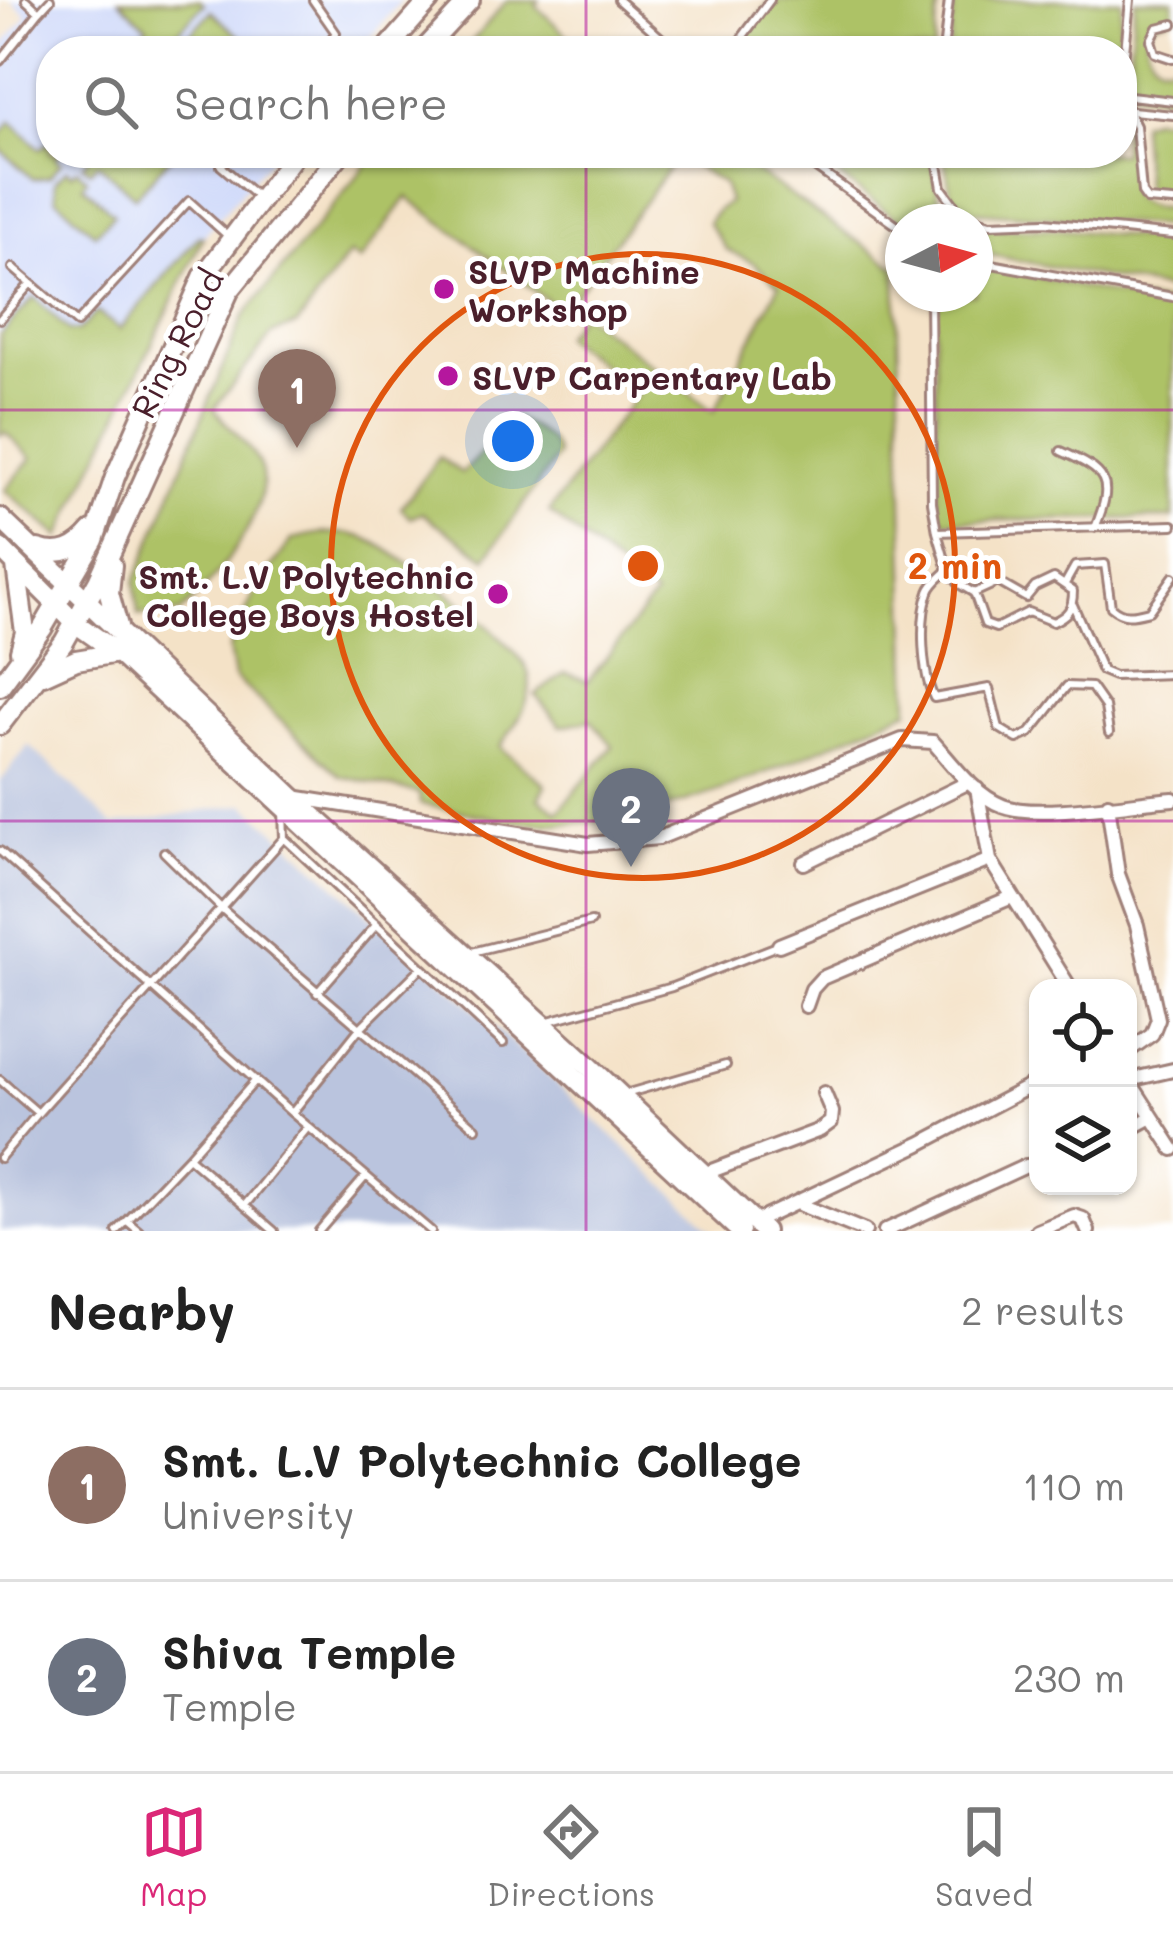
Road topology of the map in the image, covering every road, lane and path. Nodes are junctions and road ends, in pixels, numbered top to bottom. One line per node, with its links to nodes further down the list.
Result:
1 (26, 0): 10 (lane)
2 (50, 0): 10 (lane)
3 (313, 0): 12 (lane)
4 (430, 0): 13 (main road)
5 (470, 0): 14 (main road)
6 (618, 0): 15 (lane)
7 (770, 0): 16 (lane)
8 (949, 0): 17 (lane)
9 (1130, 0): 18 (lane)
10 (39, 12): 20 (lane)
11 (1173, 24): 19 (lane)
12 (333, 36)
13 (398, 36)
14 (437, 36)
15 (659, 36)
16 (743, 36)
17 (945, 36)
18 (1126, 36)
19 (1173, 58)
20 (0, 62)
21 (1137, 97): 22 (lane)
22 (1173, 100)
23 (1137, 112): 24 (lane)
24 (1173, 115)
25 (1137, 137): 32 (lane)
26 (223, 168): 31 (lane)
27 (285, 168): 31 (main road, Ring Road)
28 (329, 168): 36 (main road, Ring Road)
29 (816, 168): 33 (lane)
30 (939, 168): 35 (lane)
31 (261, 200): 34 (main road, Ring Road)
32 (1173, 202)
33 (885, 217)
34 (238, 232): 36 (main road); 39 (lane); 45 (main road, Ring Road)
35 (1173, 235)
36 (265, 246): 49 (main road, Ring Road)
37 (993, 265): 40 (lane)
38 (13, 268): 39 (lane)
39 (30, 284): 42 (lane)
40 (1173, 297)
41 (929, 312): 48 (lane)
42 (0, 319)
43 (1061, 451): 47 (lane)
44 (0, 518): 50 (main road)
45 (98, 524): 50 (main road); 54 (main road, Ring Road)
46 (1173, 525): 47 (lane)
47 (1095, 528): 48 (lane)
48 (937, 532): 53 (lane)
49 (117, 537): 58 (main road, Ring Road); 62 (main road)
50 (28, 545): 54 (main road)
51 (0, 548): 52 (main road)
52 (16, 563): 59 (main road); 63 (main road)
53 (948, 570): 57 (lane); 68 (lane)
54 (73, 577): 58 (main road); 59 (main road, Ring Road)
55 (1173, 577): 56 (lane)
56 (1065, 582): 57 (lane); 60 (lane)
57 (974, 593): 60 (lane)
58 (87, 600): 61 (main road, Ring Road); 62 (main road)
59 (56, 604): 61 (main road); 63 (main road, Ring Road)
60 (1073, 605): 64 (lane)
61 (75, 623): 62 (main road); 65 (main road, Ring Road)
62 (120, 643): 65 (main road); 71 (main road)
63 (18, 662): 66 (main road, Ring Road)
64 (1173, 674)
65 (36, 678): 67 (main road, Ring Road)
66 (0, 686)
67 (0, 725)
68 (1109, 733)
69 (973, 785): 71 (street); 72 (street); 76 (street); 77 (street)
70 (1173, 799): 72 (street)
71 (288, 803): 73 (lane); 83 (main road); 100 (main road)
72 (1108, 804): 92 (street)
73 (284, 838): 79 (lane); 81 (lane)
74 (0, 851): 86 (lane)
75 (164, 852): 79 (lane)
76 (990, 860): 78 (street); 82 (street)
77 (804, 863)
78 (1012, 896): 85 (street); 88 (street)
79 (221, 909): 86 (lane); 87 (lane)
80 (591, 922): 83 (lane)
81 (377, 924): 84 (lane); 87 (lane)
82 (779, 945): 89 (lane)
83 (465, 954): 89 (main road)
84 (422, 967): 90 (lane); 91 (lane)
85 (1064, 979)
86 (152, 988): 97 (lane); 102 (lane)
87 (317, 993): 90 (lane)
88 (806, 1006)
89 (541, 1023): 100 (main road)
90 (359, 1029): 103 (lane); 107 (lane)
91 (503, 1042)
92 (1137, 1045)
93 (726, 1066): 100 (lane)
94 (1173, 1070): 95 (street)
95 (1137, 1078)
96 (0, 1080): 102 (lane)
97 (256, 1080): 103 (lane); 109 (lane)
98 (1029, 1086): 114 (street)
99 (1133, 1087): 104 (street)
100 (609, 1092): 112 (main road); 117 (main road)
101 (824, 1094): 112 (street)
102 (38, 1113): 110 (lane)
103 (292, 1113): 106 (lane)
104 (1152, 1117): 105 (street); 108 (street)
105 (1137, 1125)
106 (308, 1127): 113 (lane); 115 (lane)
107 (476, 1128)
108 (1173, 1149)
109 (188, 1157): 115 (lane); 116 (lane)
110 (0, 1158)
111 (1029, 1166): 124 (street)
112 (706, 1173): 117 (main road)
113 (366, 1176): 121 (lane); 122 (lane)
114 (796, 1203): 117 (street); 123 (street)
115 (244, 1205): 120 (lane)
116 (127, 1221): 118 (lane); 119 (lane)
117 (753, 1228)
118 (117, 1231)
119 (139, 1231)
120 (274, 1231)
121 (319, 1231)
122 (431, 1231)
123 (865, 1231)
124 (885, 1231)
125 (1037, 1231): 126 (street)
126 (1088, 1231)

